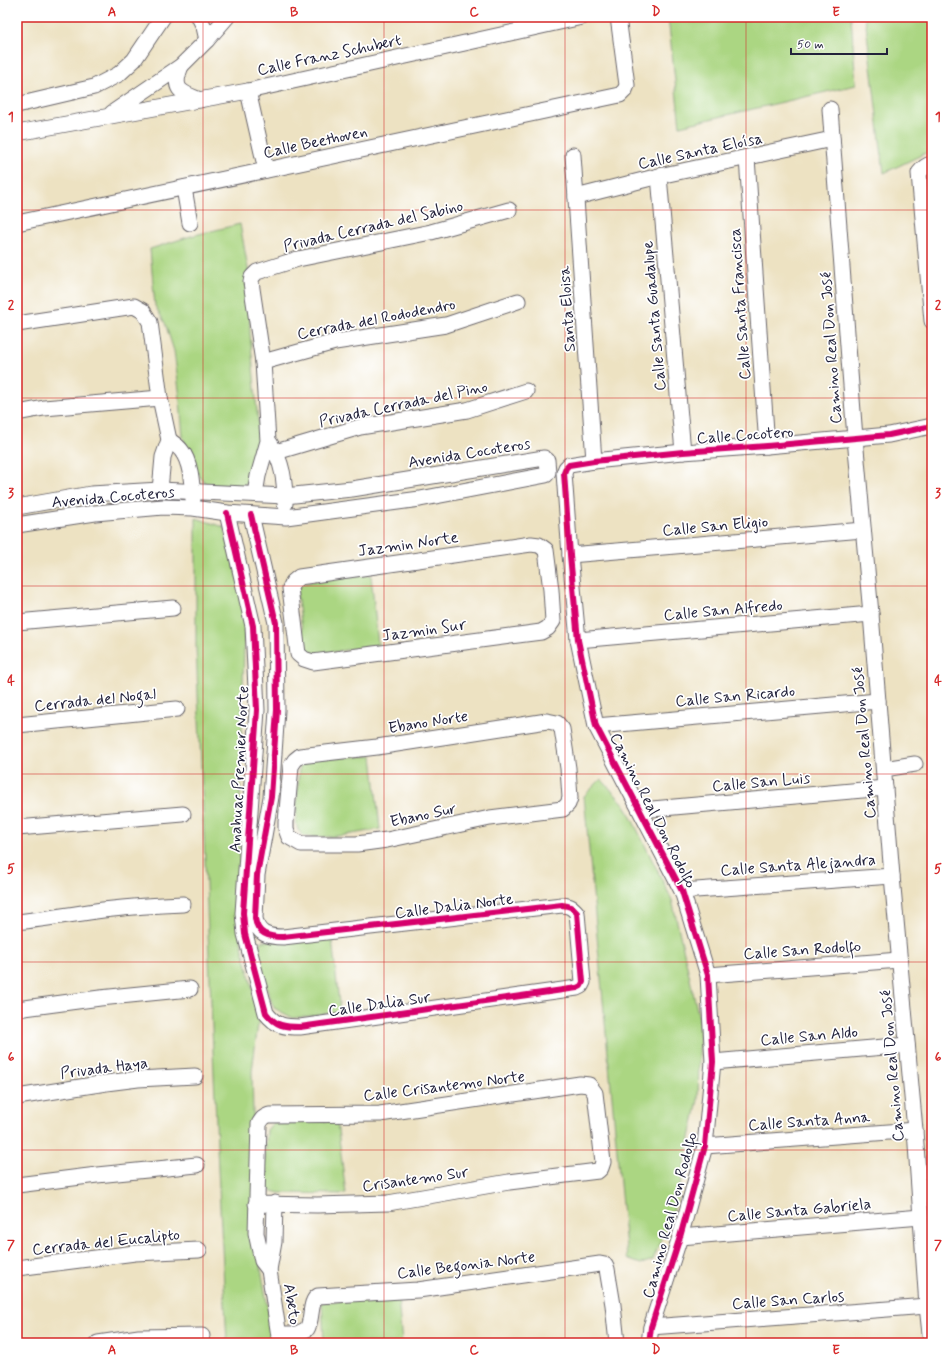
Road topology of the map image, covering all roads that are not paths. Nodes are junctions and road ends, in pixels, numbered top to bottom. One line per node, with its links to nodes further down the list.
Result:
1 (163, 17): 10 (street)
2 (199, 17): 6 (street)
3 (227, 17): 6 (street)
4 (582, 17): 8 (street, Calle Franz Schubert)
5 (618, 17): 18 (street, Calle Beethoven)
6 (207, 40): 7 (street)
7 (181, 66): 9 (street); 12 (street)
8 (248, 91): 9 (street, Calle Franz Schubert); 18 (street)
9 (200, 100): 12 (street, Calle Franz Schubert)
10 (17, 105)
11 (830, 109): 14 (street, Camino Real Don José)
12 (106, 116): 13 (street, Calle Franz Schubert)
13 (17, 133)
14 (832, 139): 16 (street, Calle Santa Eloísa); 34 (street, Camino Real Don José)
15 (573, 155): 21 (street, Santa Eloisa)
16 (747, 158): 19 (street, Calle Santa Eloísa); 36 (street, Calle Santa Francisca)
17 (932, 164): 25 (street)
18 (266, 170): 20 (street, Calle Beethoven)
19 (659, 176): 21 (street, Calle Santa Eloísa); 38 (street, Calle Santa Guadalupe)
20 (184, 188): 23 (street, Calle Beethoven); 24 (street)
21 (576, 197): 39 (street, Santa Eloisa)
22 (509, 210): 29 (street, Privada Cerrada del Sabino)
23 (17, 222)
24 (190, 223)
25 (929, 252): 27 (street)
26 (518, 301): 29 (street, Cerrada del Rododendro)
27 (932, 321)
28 (17, 324): 31 (street)
29 (263, 362): 37 (street)
30 (526, 391): 37 (street, Privada Cerrada del Pino)
31 (160, 398): 32 (street); 35 (street)
32 (17, 413)
33 (932, 426): 34 (street, Calle Cocotero)
34 (855, 438): 36 (street, Calle Cocotero); 51 (street, Camino Real Don José)
35 (169, 440): 41 (street); 42 (street)
36 (767, 446): 38 (street, Calle Cocotero)
37 (270, 448): 43 (street); 44 (street)
38 (683, 452): 39 (street, Calle Cocotero)
39 (594, 461): 40 (street, Calle Cocotero)
40 (564, 473): 52 (street, Camino Real Don Rodolfo)
41 (160, 490): 42 (street, Avenida Cocoteros); 45 (street, Avenida Cocoteros)
42 (192, 490): 43 (street, Avenida Cocoteros); 46 (street)
43 (255, 494): 44 (street, Avenida Cocoteros)
44 (285, 496): 49 (street); 49 (street, Avenida Cocoteros)
45 (17, 507)
46 (193, 508): 47 (street, Avenida Cocoteros); 50 (street, Avenida Cocoteros)
47 (227, 513): 48 (street, Avenida Cocoteros); 59 (street, Anahuac Premier Norte)
48 (251, 515): 49 (street, Avenida Cocoteros); 58 (street, Anahuac Premier Norte)
49 (286, 517)
50 (17, 525)
51 (863, 530): 52 (street, Calle San Eligio); 55 (street, Camino Real Don José)
52 (570, 555): 60 (street, Camino Real Don Rodolfo)
53 (551, 590): 57 (street, Jazmin Sur); 57 (street, Jazmin Norte)
54 (173, 608): 56 (street)
55 (871, 614): 60 (street, Calle San Alfredo); 61 (street, Camino Real Don José)
56 (17, 622)
57 (293, 622): 58 (street)
58 (276, 623): 59 (street); 71 (street, Anahuac Premier Norte)
59 (253, 626): 70 (street, Anahuac Premier Norte)
60 (578, 640): 64 (street, Camino Real Don Rodolfo)
61 (878, 701): 64 (street, Calle San Ricardo); 67 (street, Camino Real Don José)
62 (177, 709): 63 (street, Cerrada del Nogal)
63 (17, 725)
64 (596, 726): 72 (street, Camino Real Don Rodolfo)
65 (915, 764): 67 (street)
66 (568, 768): 69 (street, Ebano Norte); 69 (street, Ebano Sur)
67 (884, 769): 68 (street, Camino Real Don José)
68 (885, 788): 72 (street, Calle San Luis); 76 (street, Camino Real Don José)
69 (288, 796): 71 (street)
70 (251, 797): 71 (street); 75 (street, Anahuac Premier Norte)
71 (271, 797): 75 (street, Anahuac Premier Norte)
72 (641, 810): 77 (street, Camino Real Don Rodolfo)
73 (183, 814): 74 (street)
74 (17, 828)
75 (251, 875): 80 (street, Anahuac Premier Norte); 81 (street, Anahuac Premier Norte)
76 (892, 876): 77 (street, Calle Santa Alejandra); 82 (street, Camino Real Don José)
77 (682, 891): 83 (street, Camino Real Don Rodolfo)
78 (183, 904): 79 (street)
79 (17, 922)
80 (260, 930): 81 (street); 84 (street, Calle Dalia Norte)
81 (245, 934): 84 (street, Calle Dalia Sur)
82 (899, 960): 83 (street, Calle San Rodolfo); 87 (street, Camino Real Don José)
83 (708, 974): 88 (street, Camino Real Don Rodolfo)
84 (581, 986)
85 (190, 989): 86 (street)
86 (17, 1009)
87 (907, 1045): 88 (street, Calle San Aldo); 92 (street, Camino Real Don José)
88 (713, 1062): 93 (street, Camino Real Don Rodolfo)
89 (195, 1076): 90 (street, Privada Haya)
90 (17, 1097)
91 (599, 1123): 96 (street, Crisantemo Sur); 97 (street, Calle Crisantemo Norte)
92 (915, 1130): 93 (street, Calle Santa Anna); 98 (street, Camino Real Don José)
93 (705, 1146): 99 (street, Camino Real Don Rodolfo)
94 (197, 1165): 95 (street)
95 (17, 1185)
96 (274, 1203): 97 (street, Crisantemo Sur); 102 (street)
97 (256, 1204): 102 (street)
98 (921, 1217): 99 (street, Calle Santa Gabriela); 103 (street, Camino Real Don José)
99 (680, 1237): 104 (street, Camino Real Don Rodolfo)
100 (199, 1250): 101 (street, Cerrada del Eucalipto)
101 (17, 1268)
102 (269, 1270): 106 (street, Abeto)
103 (927, 1306): 104 (street, Calle San Carlos); 110 (street, Camino Real Don José)
104 (651, 1327): 109 (street, Camino Real Don Rodolfo)
105 (202, 1336): 107 (street)
106 (280, 1338): 108 (street, Calle Begonia Norte)
107 (98, 1343)
108 (617, 1343)
109 (649, 1343)
110 (931, 1343)

